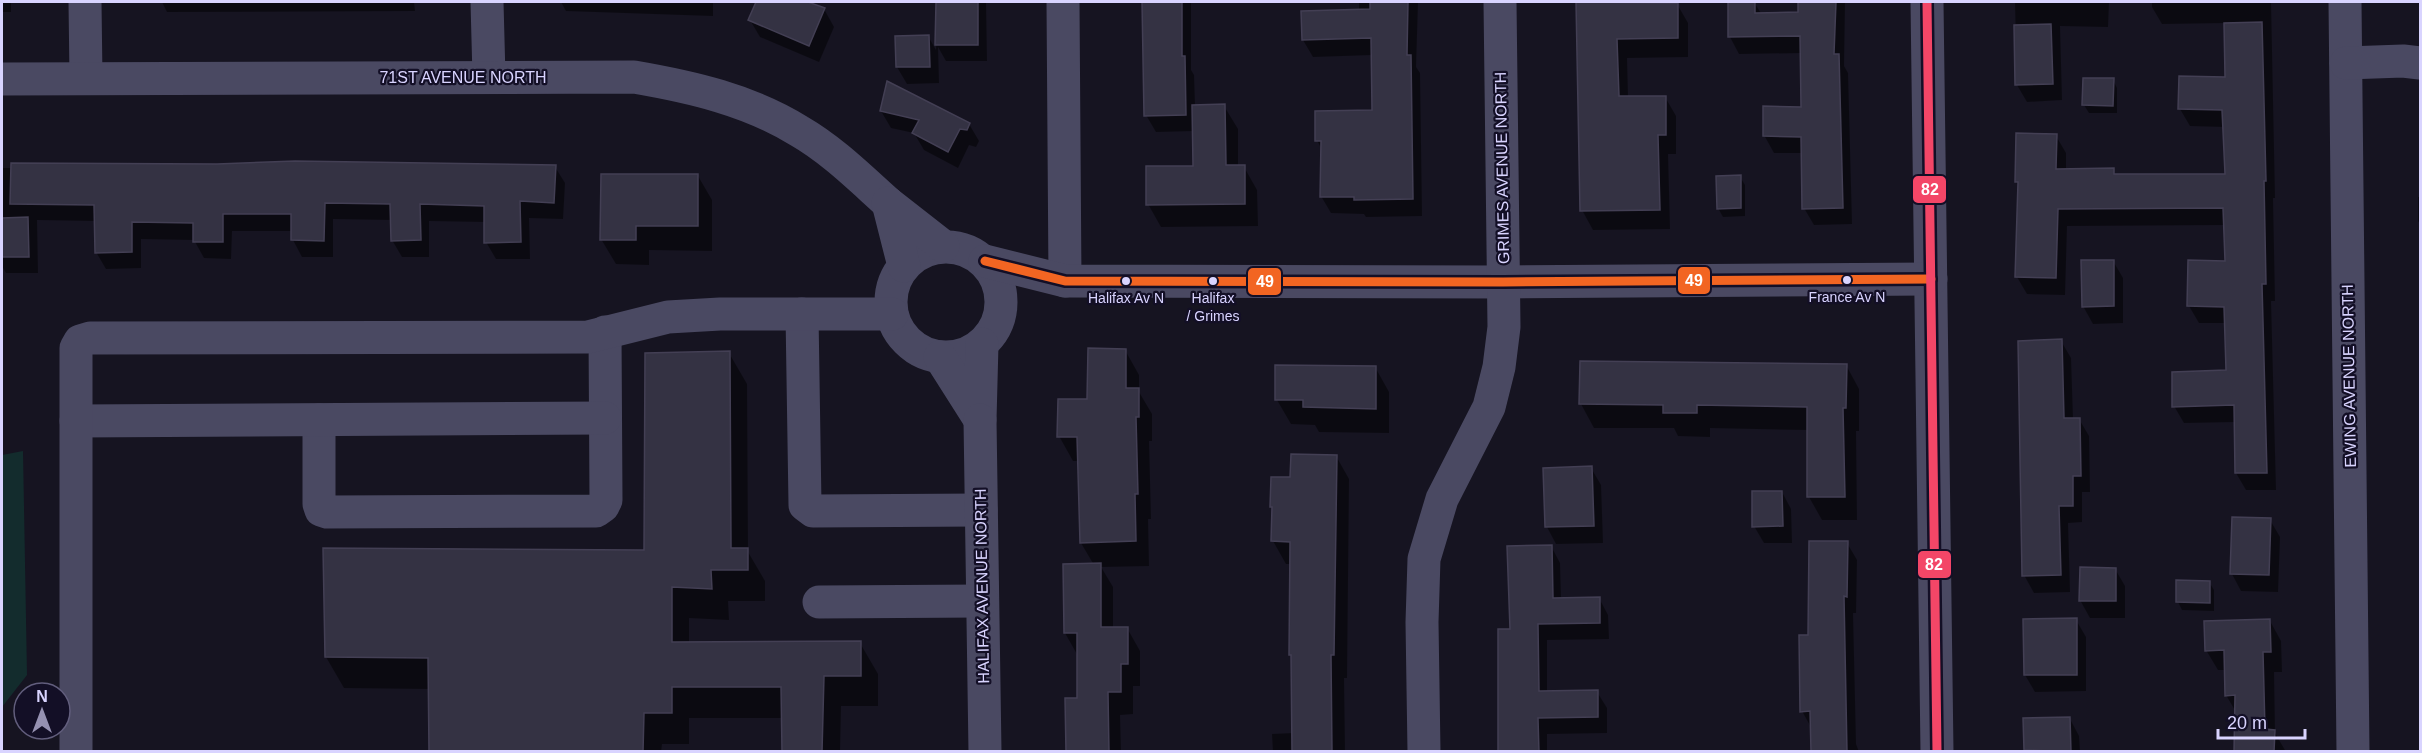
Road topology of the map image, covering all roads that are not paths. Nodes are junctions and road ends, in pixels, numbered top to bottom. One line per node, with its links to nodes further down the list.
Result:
1 (85, 2): 10 (street)
2 (487, 2): 9 (street)
3 (1063, 2): 17 (street)
4 (1500, 2): 18 (street, GRIMES AVENUE NORTH)
5 (1927, 2): 16 (street)
6 (2345, 2): 7 (street, EWING AVENUE NORTH)
7 (2346, 63): 8 (street); 36 (street, EWING AVENUE NORTH)
8 (2421, 63)
9 (489, 77): 10 (street, 71ST AVENUE NORTH); 12 (street, 71ST AVENUE NORTH)
10 (86, 78): 11 (street, 71ST AVENUE NORTH)
11 (2, 79)
12 (888, 203): 13 (street, 71ST AVENUE NORTH); 15 (street)
13 (943, 246): 14 (street); 15 (street)
14 (985, 261): 17 (street); 19 (street)
15 (904, 266): 21 (street)
16 (1930, 279): 18 (street); 35 (street)
17 (1065, 281): 18 (street); 19 (street)
18 (1503, 282): 34 (street, GRIMES AVENUE NORTH)
19 (1002, 310): 23 (street)
20 (802, 314): 21 (street); 22 (street); 29 (street)
21 (892, 314): 24 (street)
22 (605, 332): 25 (street); 28 (street)
23 (982, 344): 24 (street); 27 (street, HALIFAX AVENUE NORTH)
24 (940, 357): 27 (street)
25 (605, 418): 26 (street); 26 (street)
26 (319, 420): 28 (street)
27 (980, 420): 29 (street, HALIFAX AVENUE NORTH)
28 (76, 421): 32 (street)
29 (981, 510): 30 (street, HALIFAX AVENUE NORTH)
30 (982, 601): 31 (street); 33 (street, HALIFAX AVENUE NORTH)
31 (819, 602)
32 (76, 752)
33 (985, 752)
34 (1424, 752)
35 (1937, 752)
36 (2353, 752)

